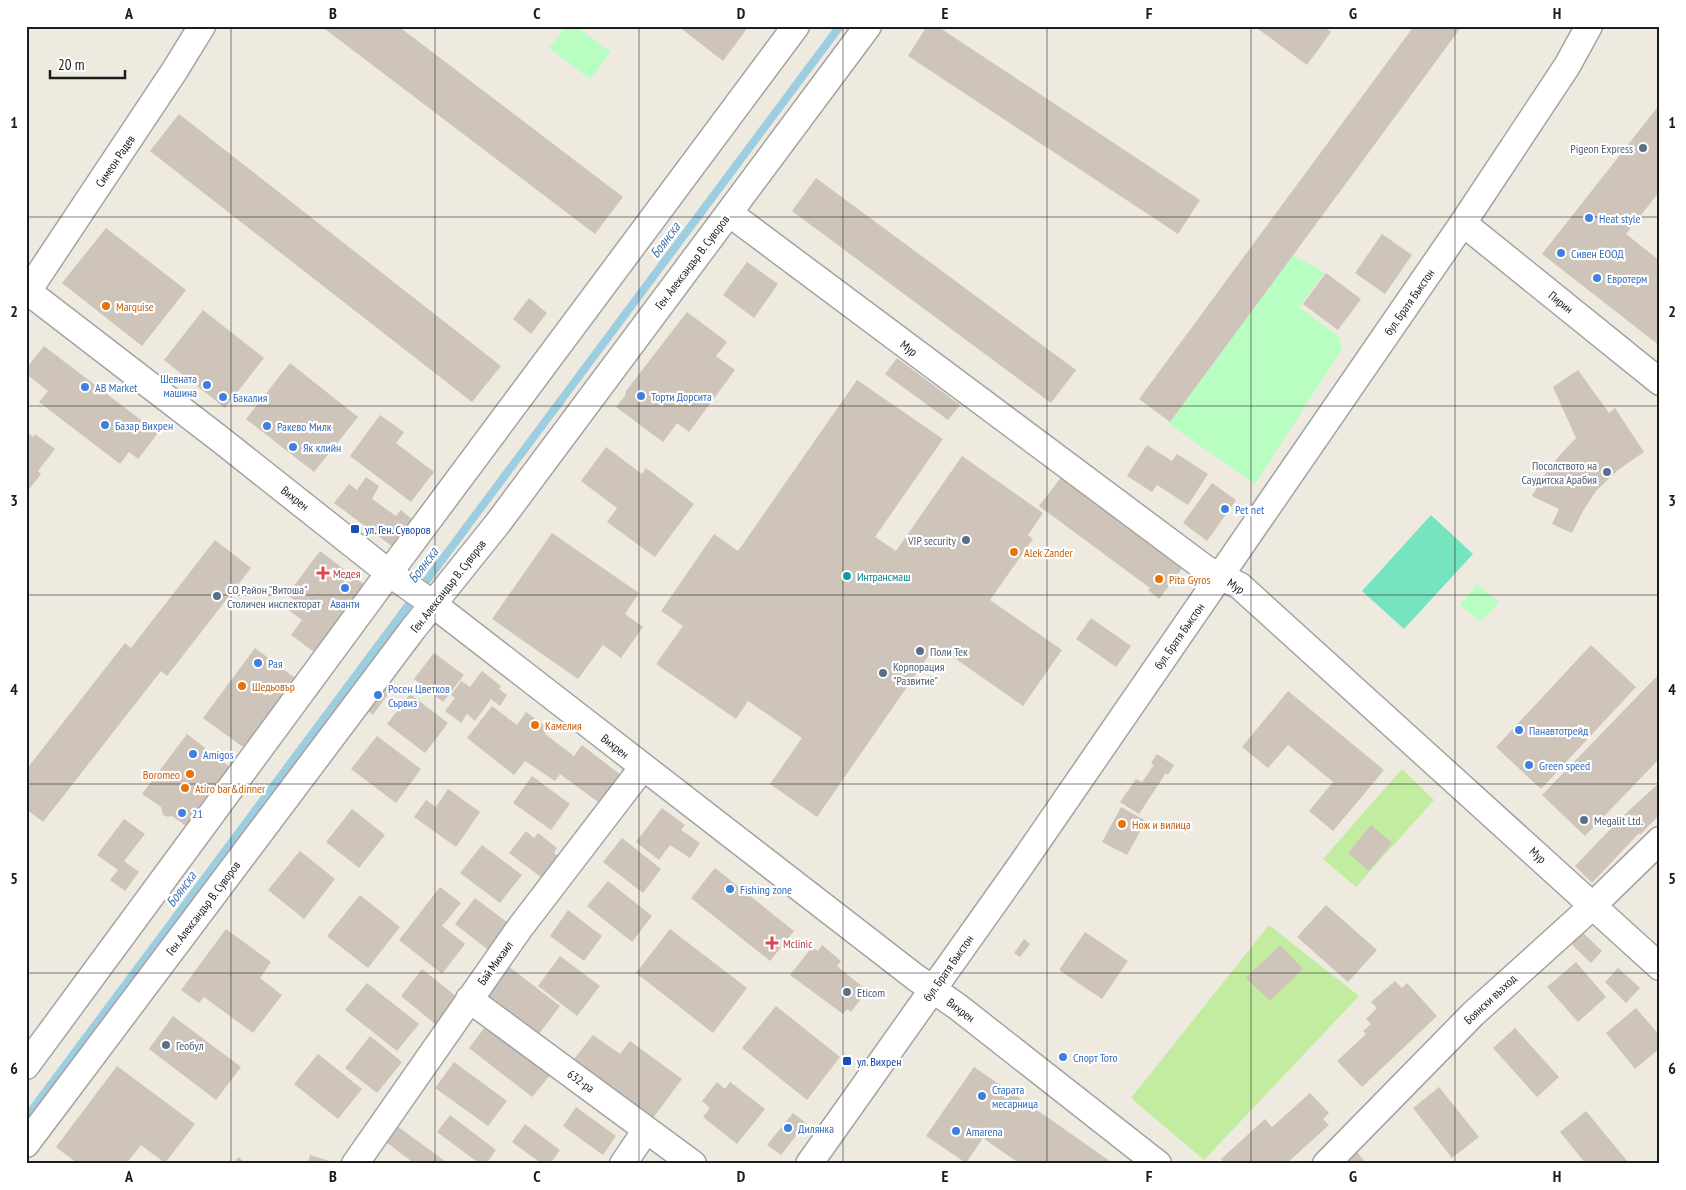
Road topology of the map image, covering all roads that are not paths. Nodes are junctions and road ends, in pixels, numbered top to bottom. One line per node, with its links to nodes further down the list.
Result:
1 (202, 26): 7 (street, Симеон Радев)
2 (796, 26): 9 (street)
3 (868, 26): 5 (street, Ген. Александър В. Суворов)
4 (1589, 26): 6 (street, бул. Братя Бъкстон)
5 (729, 213): 10 (street, Мур); 11 (street, Ген. Александър В. Суворов)
6 (1463, 223): 8 (street, Пирин); 10 (street, бул. Братя Бъкстон)
7 (27, 291): 9 (street, Вихрен)
8 (1660, 382)
9 (389, 573): 11 (street, Вихрен); 18 (street)
10 (1220, 576): 14 (street, Мур); 16 (street, бул. Братя Бъкстон)
11 (433, 604): 12 (street, Вихрен); 20 (street, Ген. Александър В. Суворов)
12 (643, 767): 16 (street, Вихрен); 17 (street, Бай Михаил)
13 (1660, 840): 14 (street, Боянски възход)
14 (1594, 905): 15 (street, Мур); 26 (street, Боянски възход)
15 (1660, 966)
16 (933, 990): 24 (street, бул. Братя Бъкстон); 25 (street, Вихрен)
17 (469, 999): 19 (street, 632-ра); 21 (street, Бай Михаил)
18 (26, 1066)
19 (646, 1130): 22 (street); 23 (street, 632-ра)
20 (26, 1144)
21 (355, 1164)
22 (623, 1164)
23 (693, 1164)
24 (809, 1164)
25 (1158, 1164)
26 (1326, 1164)

